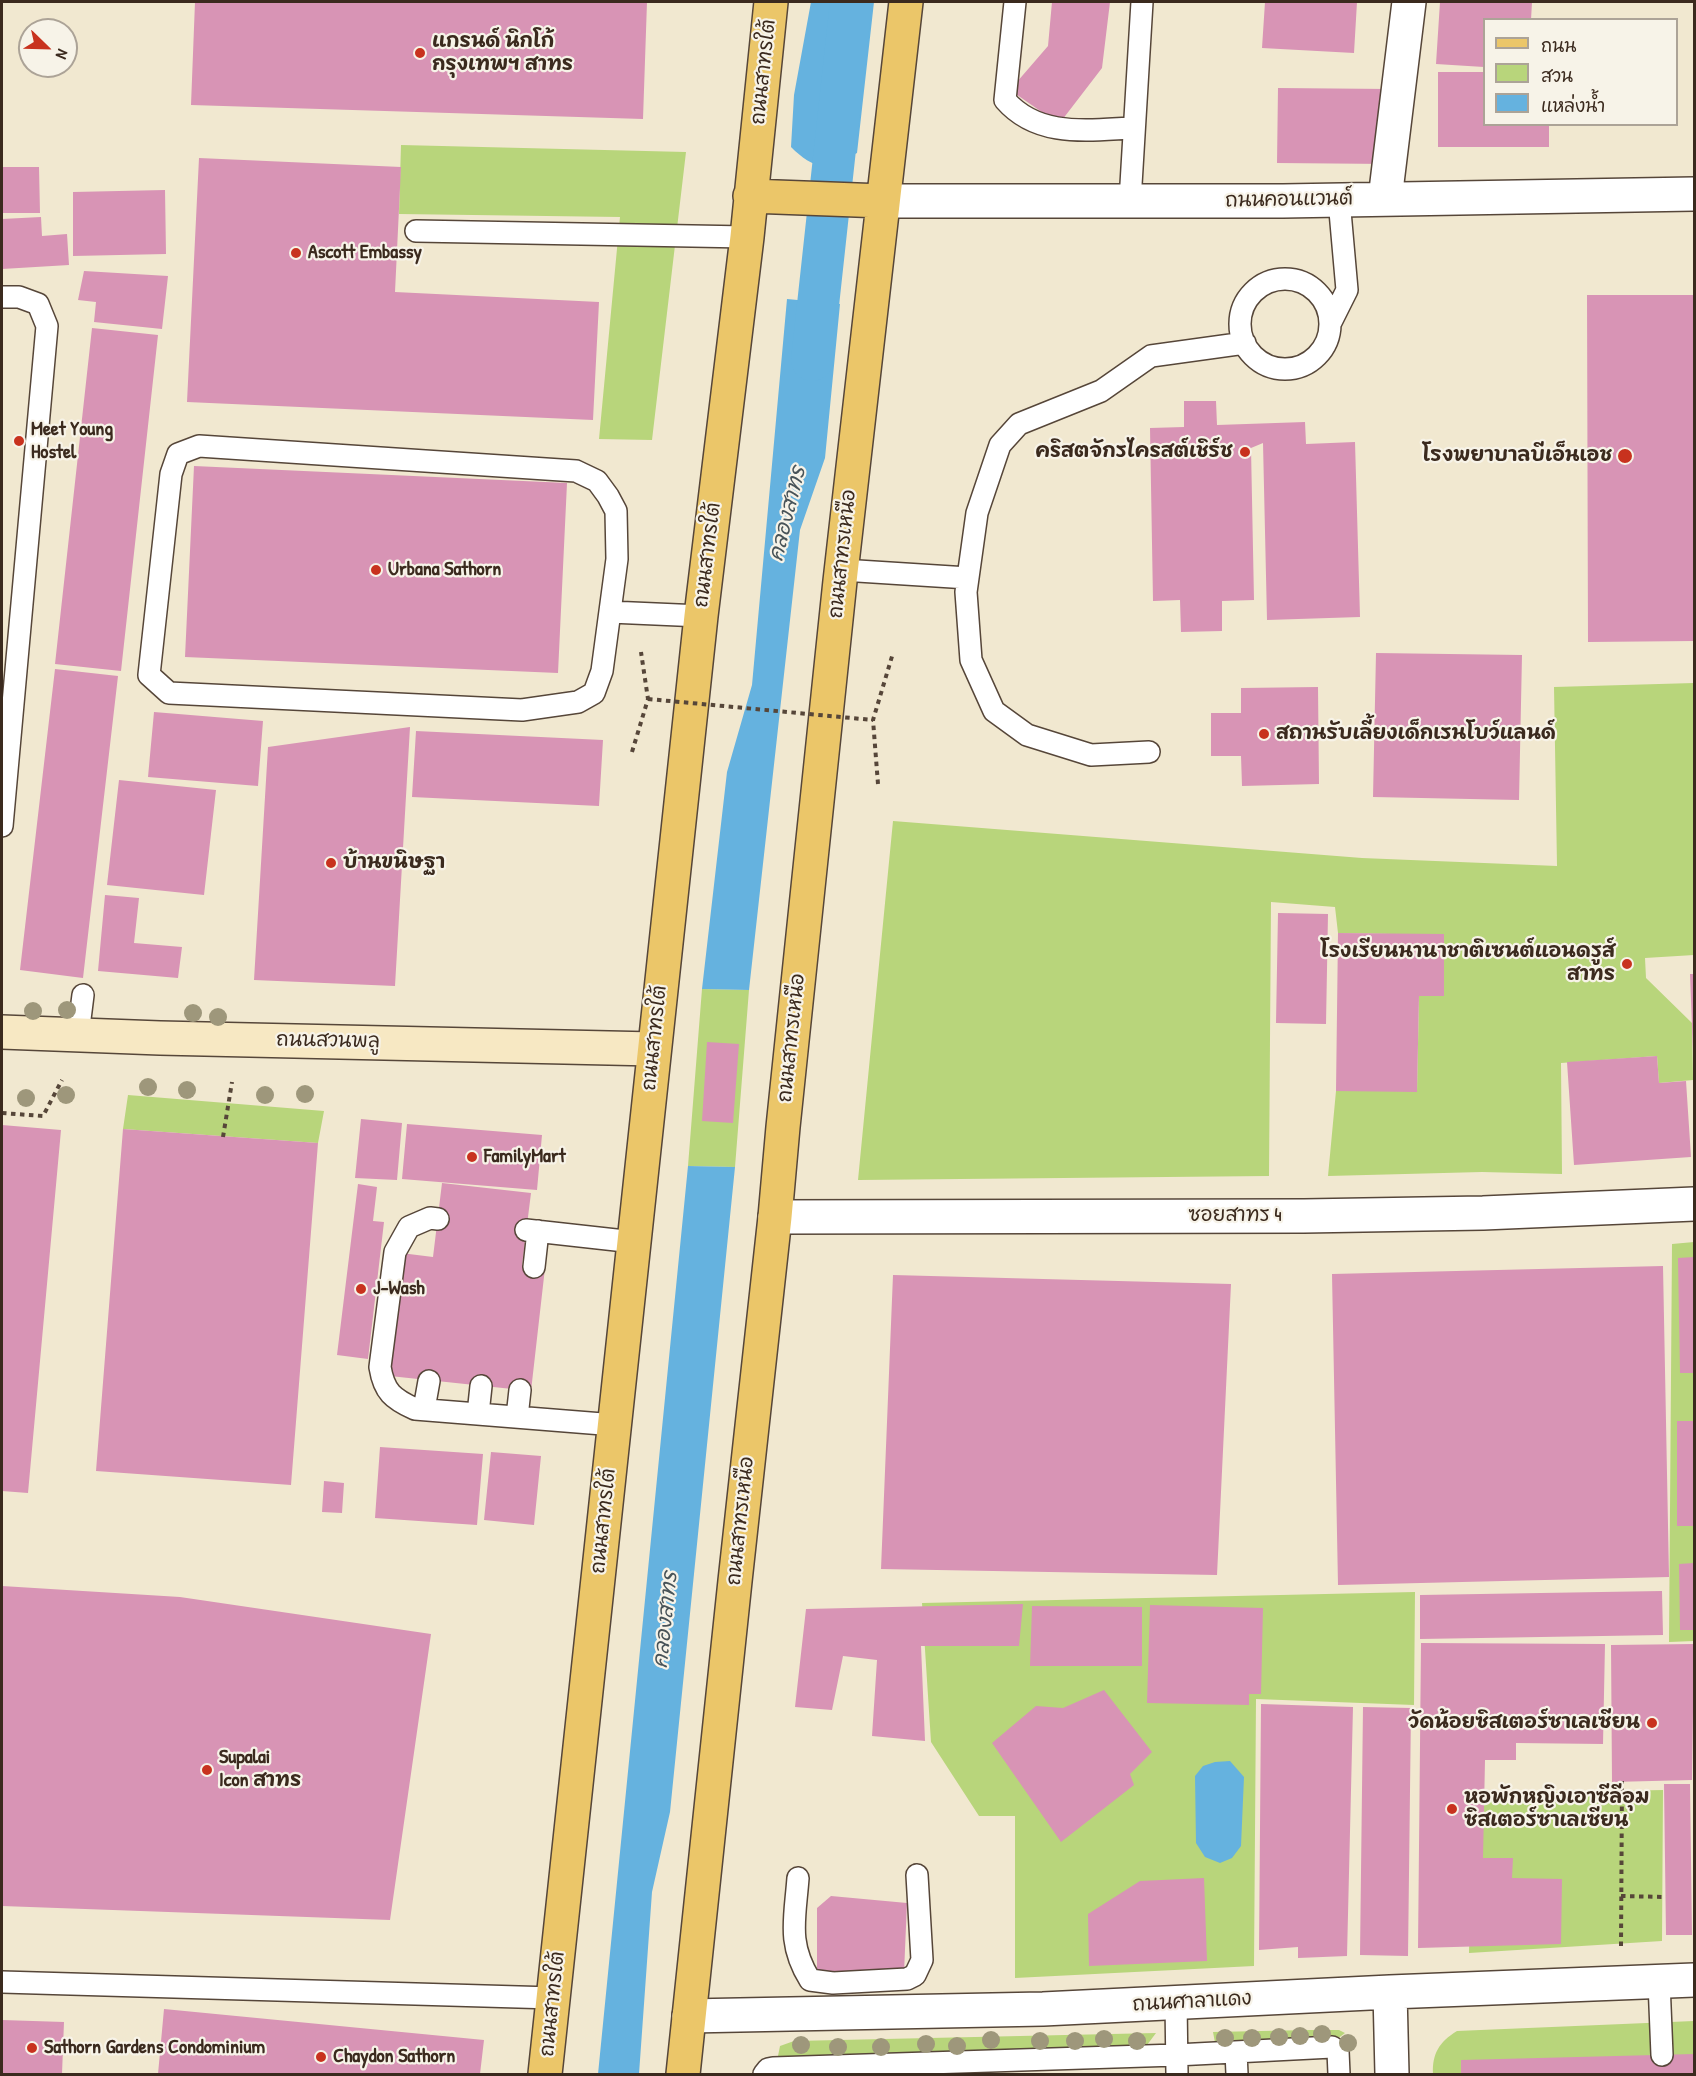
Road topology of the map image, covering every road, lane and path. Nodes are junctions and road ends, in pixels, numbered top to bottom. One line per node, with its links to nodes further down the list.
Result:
1 (771, 2): 8 (main road, ถนนสาทรใต้)
2 (906, 2): 11 (main road, ถนนสาทรเหนือ)
3 (1015, 2): 6 (lane)
4 (1142, 2): 6 (lane)
5 (1409, 2): 9 (street)
6 (1133, 128): 12 (lane)
7 (1695, 194): 9 (street, ถนนคอนแวนต์)
8 (750, 196): 11 (main road); 14 (main road, ถนนสาทรใต้)
9 (1384, 199): 10 (street, ถนนคอนแวนต์)
10 (1339, 200): 12 (street, ถนนคอนแวนต์); 16 (lane)
11 (867, 201): 12 (street, ถนนคอนแวนต์); 18 (main road, ถนนสาทรเหนือ)
12 (1130, 201)
13 (417, 231): 14 (lane)
14 (747, 237): 21 (main road, ถนนสาทรใต้)
15 (2, 297): 29 (lane)
16 (1331, 322): 17 (lane); 17 (lane)
17 (1245, 343): 19 (lane)
18 (842, 570): 19 (lane); 39 (main road, ถนนสาทรเหนือ)
19 (968, 578): 27 (lane)
20 (610, 612): 20 (lane); 21 (lane)
21 (701, 616): 33 (main road, ถนนสาทรใต้)
22 (641, 652): 24 (path)
23 (893, 653): 25 (path)
24 (648, 699): 25 (path, bridge); 26 (path)
25 (873, 720): 28 (path)
26 (632, 752)
27 (1149, 752)
28 (878, 784)
29 (2, 825)
30 (83, 995): 32 (lane)
31 (2, 1032): 32 (main road, ถนนสวนพลู)
32 (78, 1035): 33 (main road, ถนนสวนพลู)
33 (654, 1049): 41 (main road, ถนนสาทรใต้)
34 (62, 1080): 36 (path)
35 (232, 1082): 37 (path)
36 (2, 1113)
37 (223, 1137)
38 (1695, 1204): 39 (street, ซอยสาทร 4)
39 (775, 1217): 62 (main road, ถนนสาทรเหนือ)
40 (438, 1219): 46 (lane)
41 (634, 1242): 42 (lane); 49 (main road, ถนนสาทรใต้)
42 (534, 1267)
43 (429, 1381): 46 (lane)
44 (481, 1386): 47 (lane)
45 (520, 1390): 48 (lane)
46 (424, 1409): 47 (lane)
47 (478, 1414): 48 (lane)
48 (517, 1417): 49 (lane)
49 (615, 1425): 60 (main road, ถนนสาทรใต้)
50 (1622, 1782): 53 (path)
51 (916, 1875): 52 (lane)
52 (798, 1878)
53 (1621, 1896): 54 (path); 55 (path)
54 (1666, 1897)
55 (1620, 1957)
56 (1695, 1980): 58 (street, ถนนศาลาแดง)
57 (2, 1982): 60 (lane)
58 (1659, 1982): 59 (street, ถนนศาลาแดง); 64 (lane)
59 (1390, 1992): 61 (street, ถนนศาลาแดง); 71 (street)
60 (553, 1998): 66 (main road, ถนนสาทรใต้)
61 (1176, 2002): 62 (street, ถนนศาลาแดง); 65 (lane)
62 (689, 2016): 67 (main road, ถนนสาทรเหนือ)
63 (1236, 2052): 65 (lane); 69 (lane); 70 (lane)
64 (1662, 2055)
65 (1177, 2065): 68 (lane)
66 (545, 2074)
67 (683, 2074)
68 (764, 2074)
69 (1237, 2074)
70 (1339, 2074)
71 (1392, 2074)

